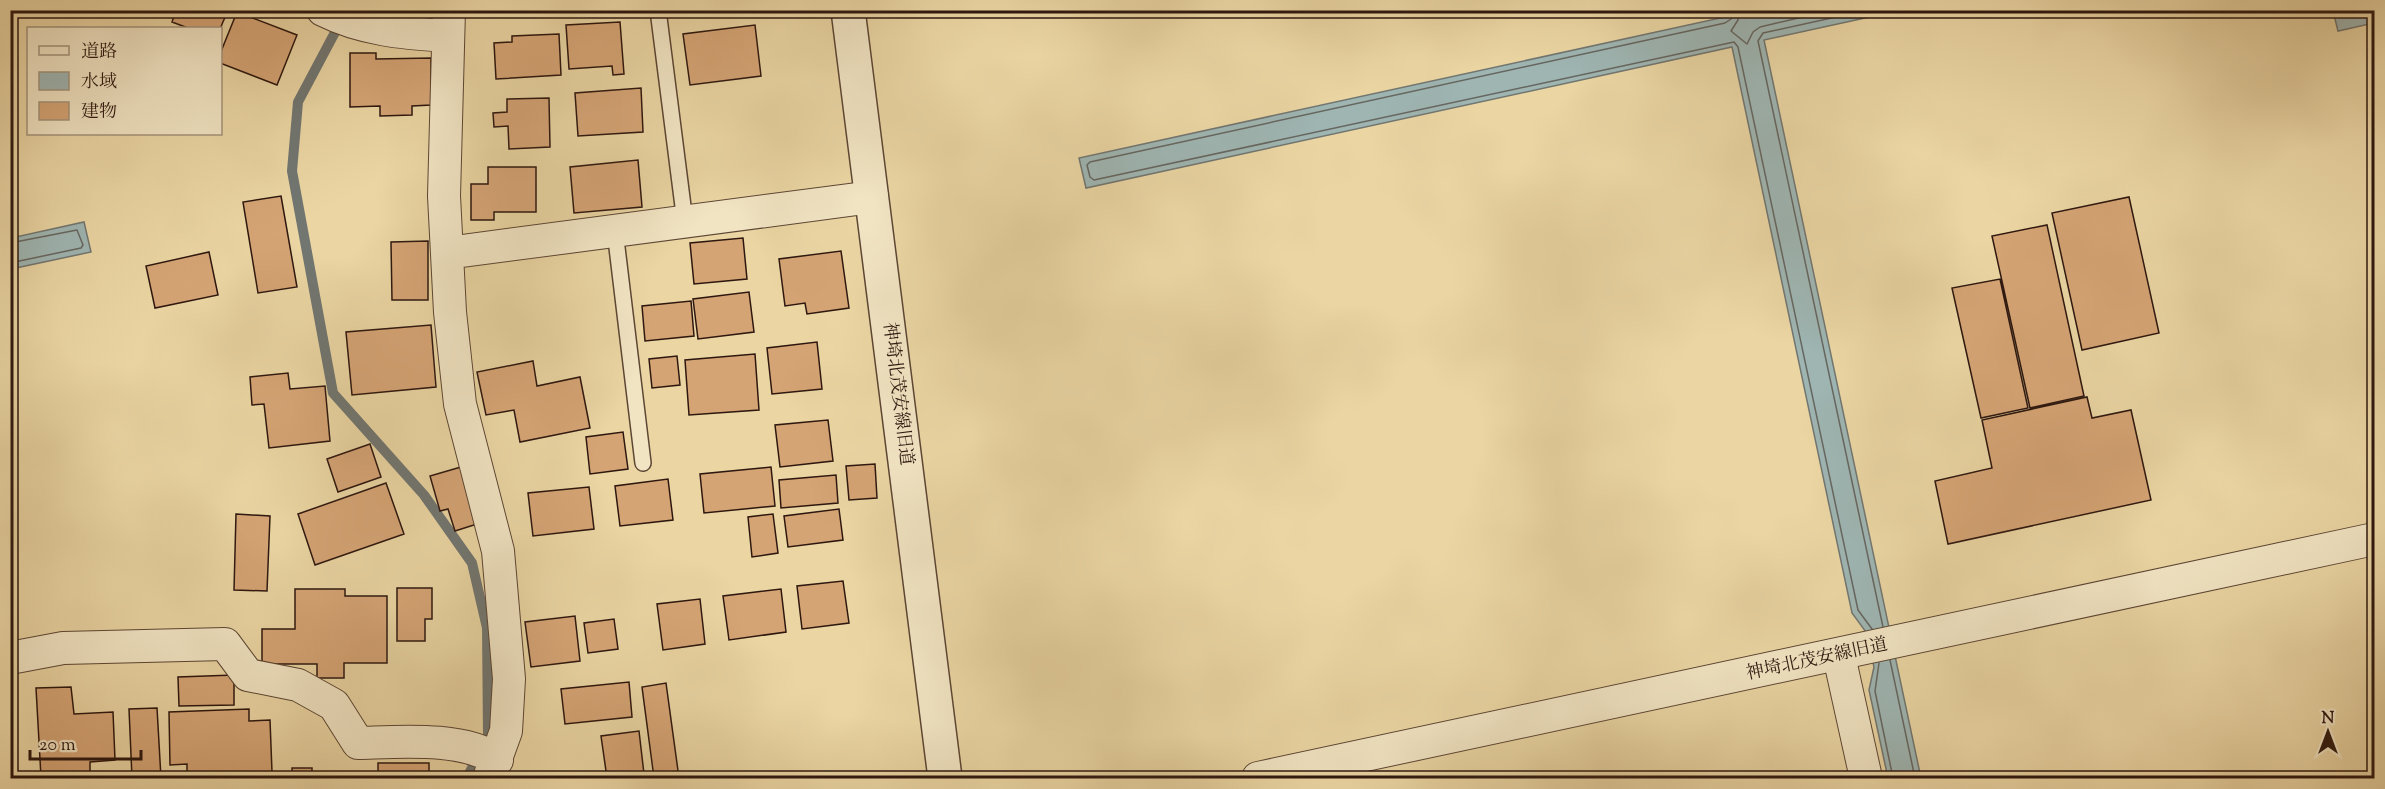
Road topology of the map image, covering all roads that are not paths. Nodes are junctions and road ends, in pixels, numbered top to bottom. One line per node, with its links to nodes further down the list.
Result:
1 (658, 10): 6 (lane)
2 (848, 10): 5 (street, 神埼北茂安線旧道)
3 (335, 16): 4 (street)
4 (448, 23): 8 (street)
5 (872, 197): 6 (street); 14 (street, 神埼北茂安線旧道)
6 (685, 222): 7 (street)
7 (615, 231): 8 (street); 9 (lane)
8 (447, 253): 13 (street)
9 (643, 463)
10 (2374, 539): 11 (street, 神埼北茂安線旧道)
11 (1866, 650): 15 (street, 神埼北茂安線旧道); 16 (street)
12 (10, 658): 13 (street)
13 (486, 760)
14 (945, 778)
15 (1258, 778)
16 (1866, 778)

